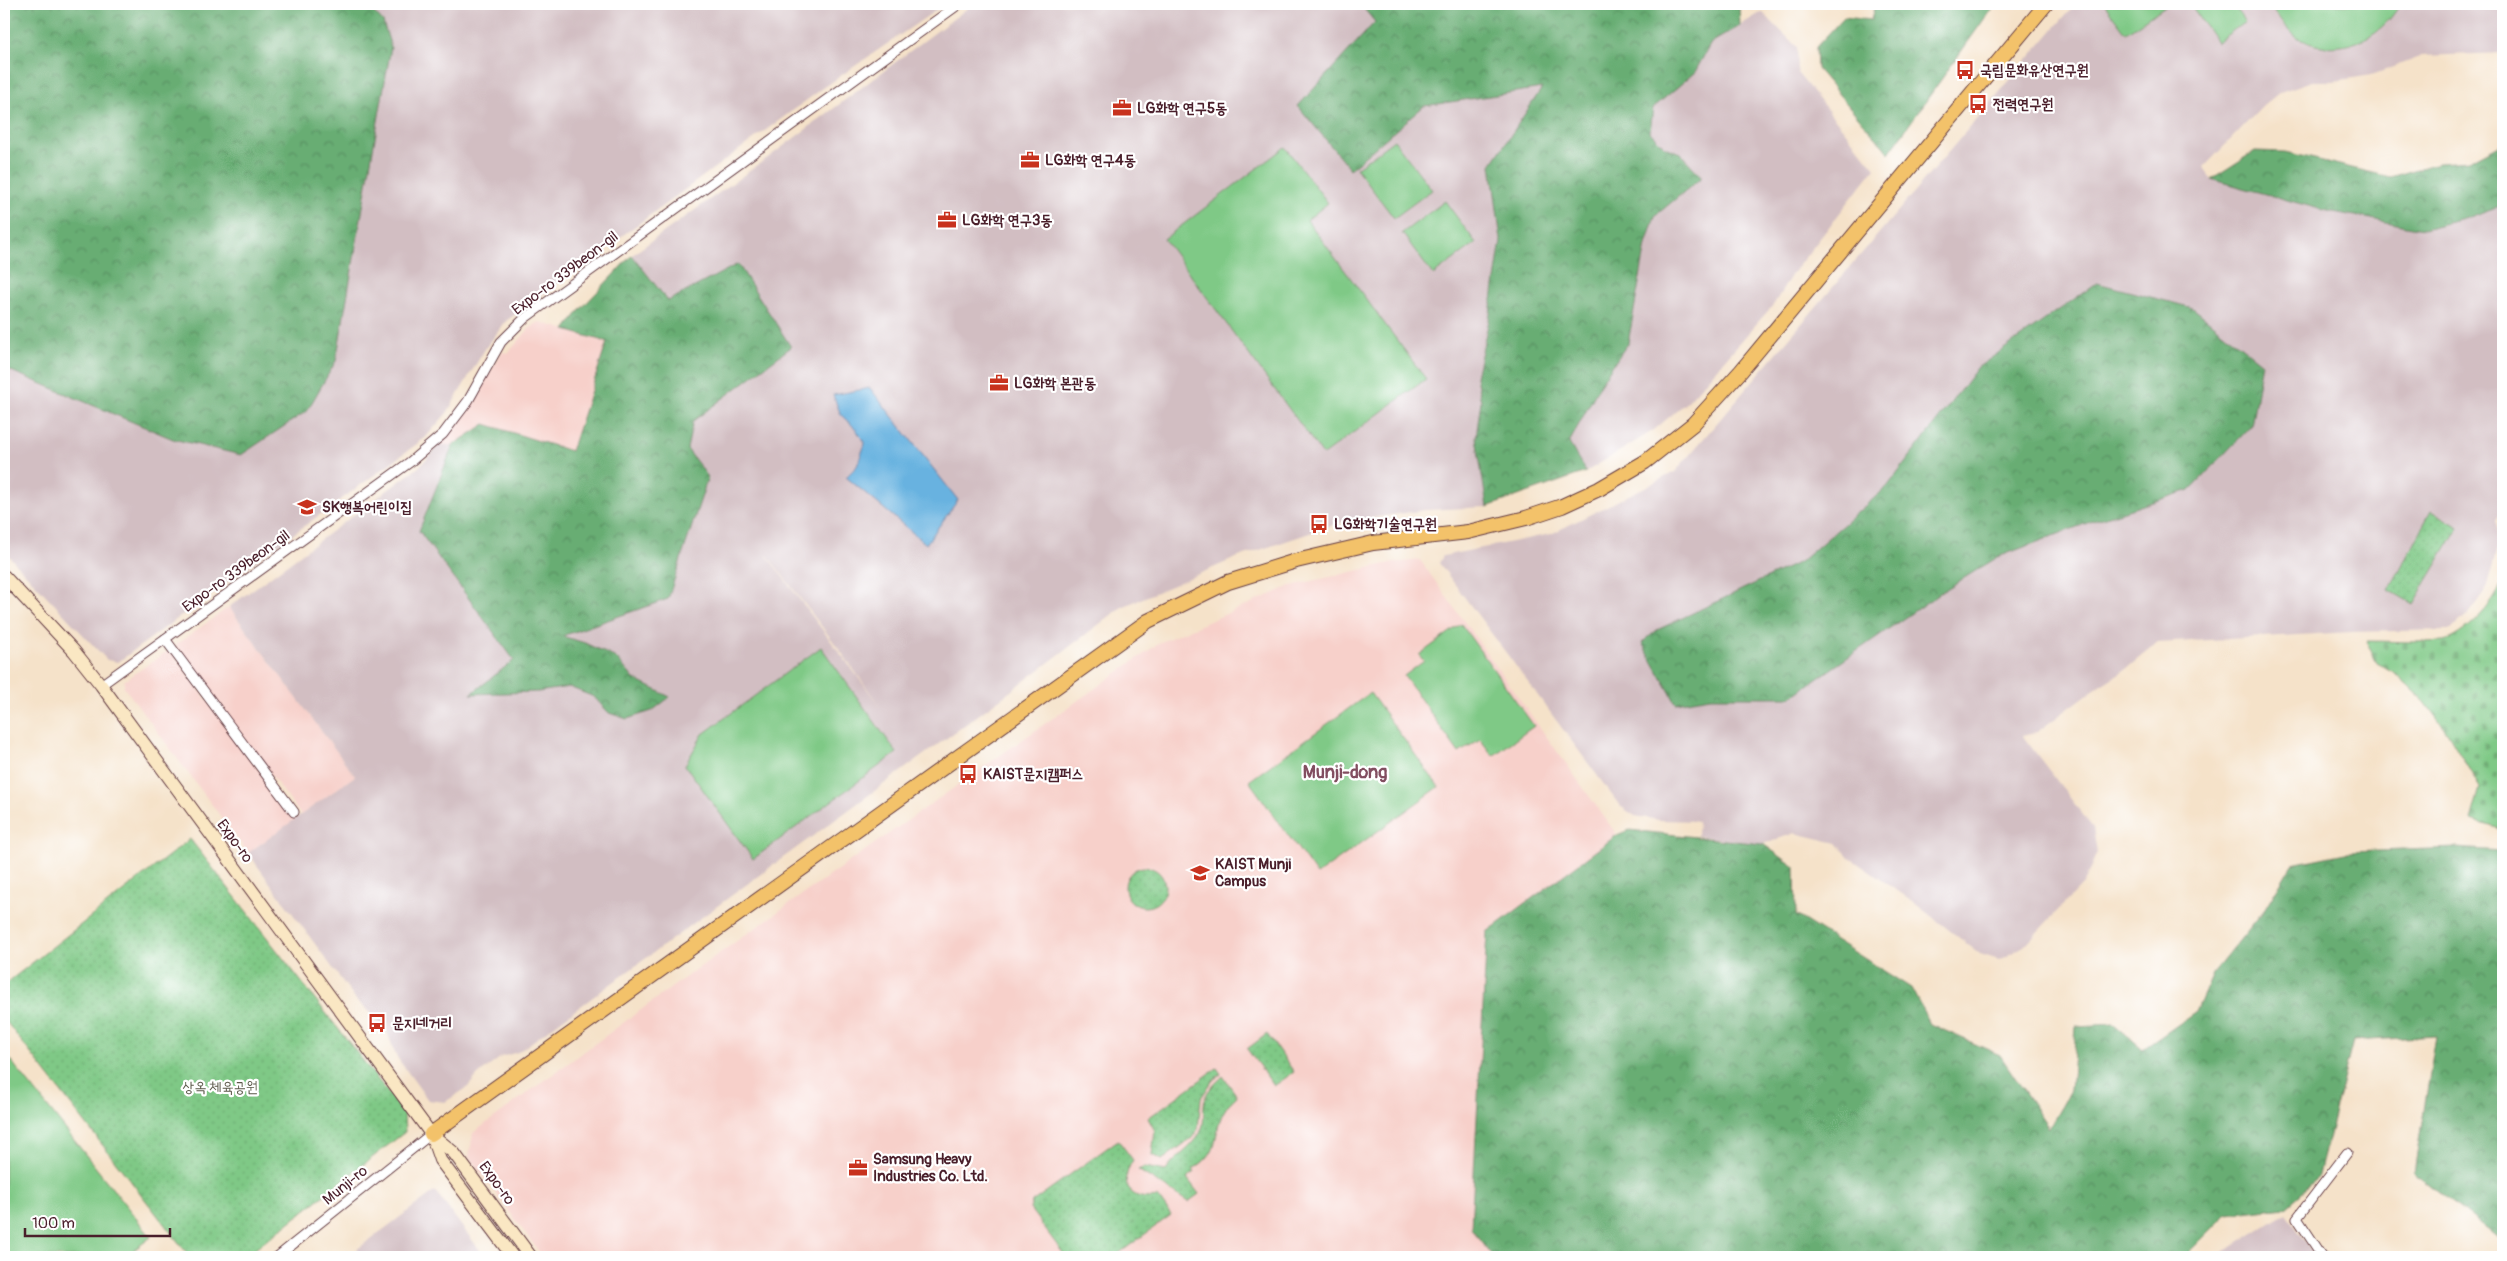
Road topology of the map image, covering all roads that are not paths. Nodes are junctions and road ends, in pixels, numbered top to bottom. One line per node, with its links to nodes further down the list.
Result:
1 (959, 4): 4 (street, Expo-ro 339beon-gil)
2 (2046, 4): 7 (main road)
3 (4, 576): 5 (main road, Expo-ro)
4 (165, 639): 5 (street, Expo-ro 339beon-gil); 6 (street)
5 (101, 686): 7 (main road, Expo-ro)
6 (294, 812)
7 (431, 1134): 9 (street, Munji-ro); 10 (main road, Expo-ro); 11 (main road, Expo-ro)
8 (2346, 1153): 12 (street)
9 (277, 1257)
10 (514, 1257)
11 (531, 1257)
12 (2323, 1257)

